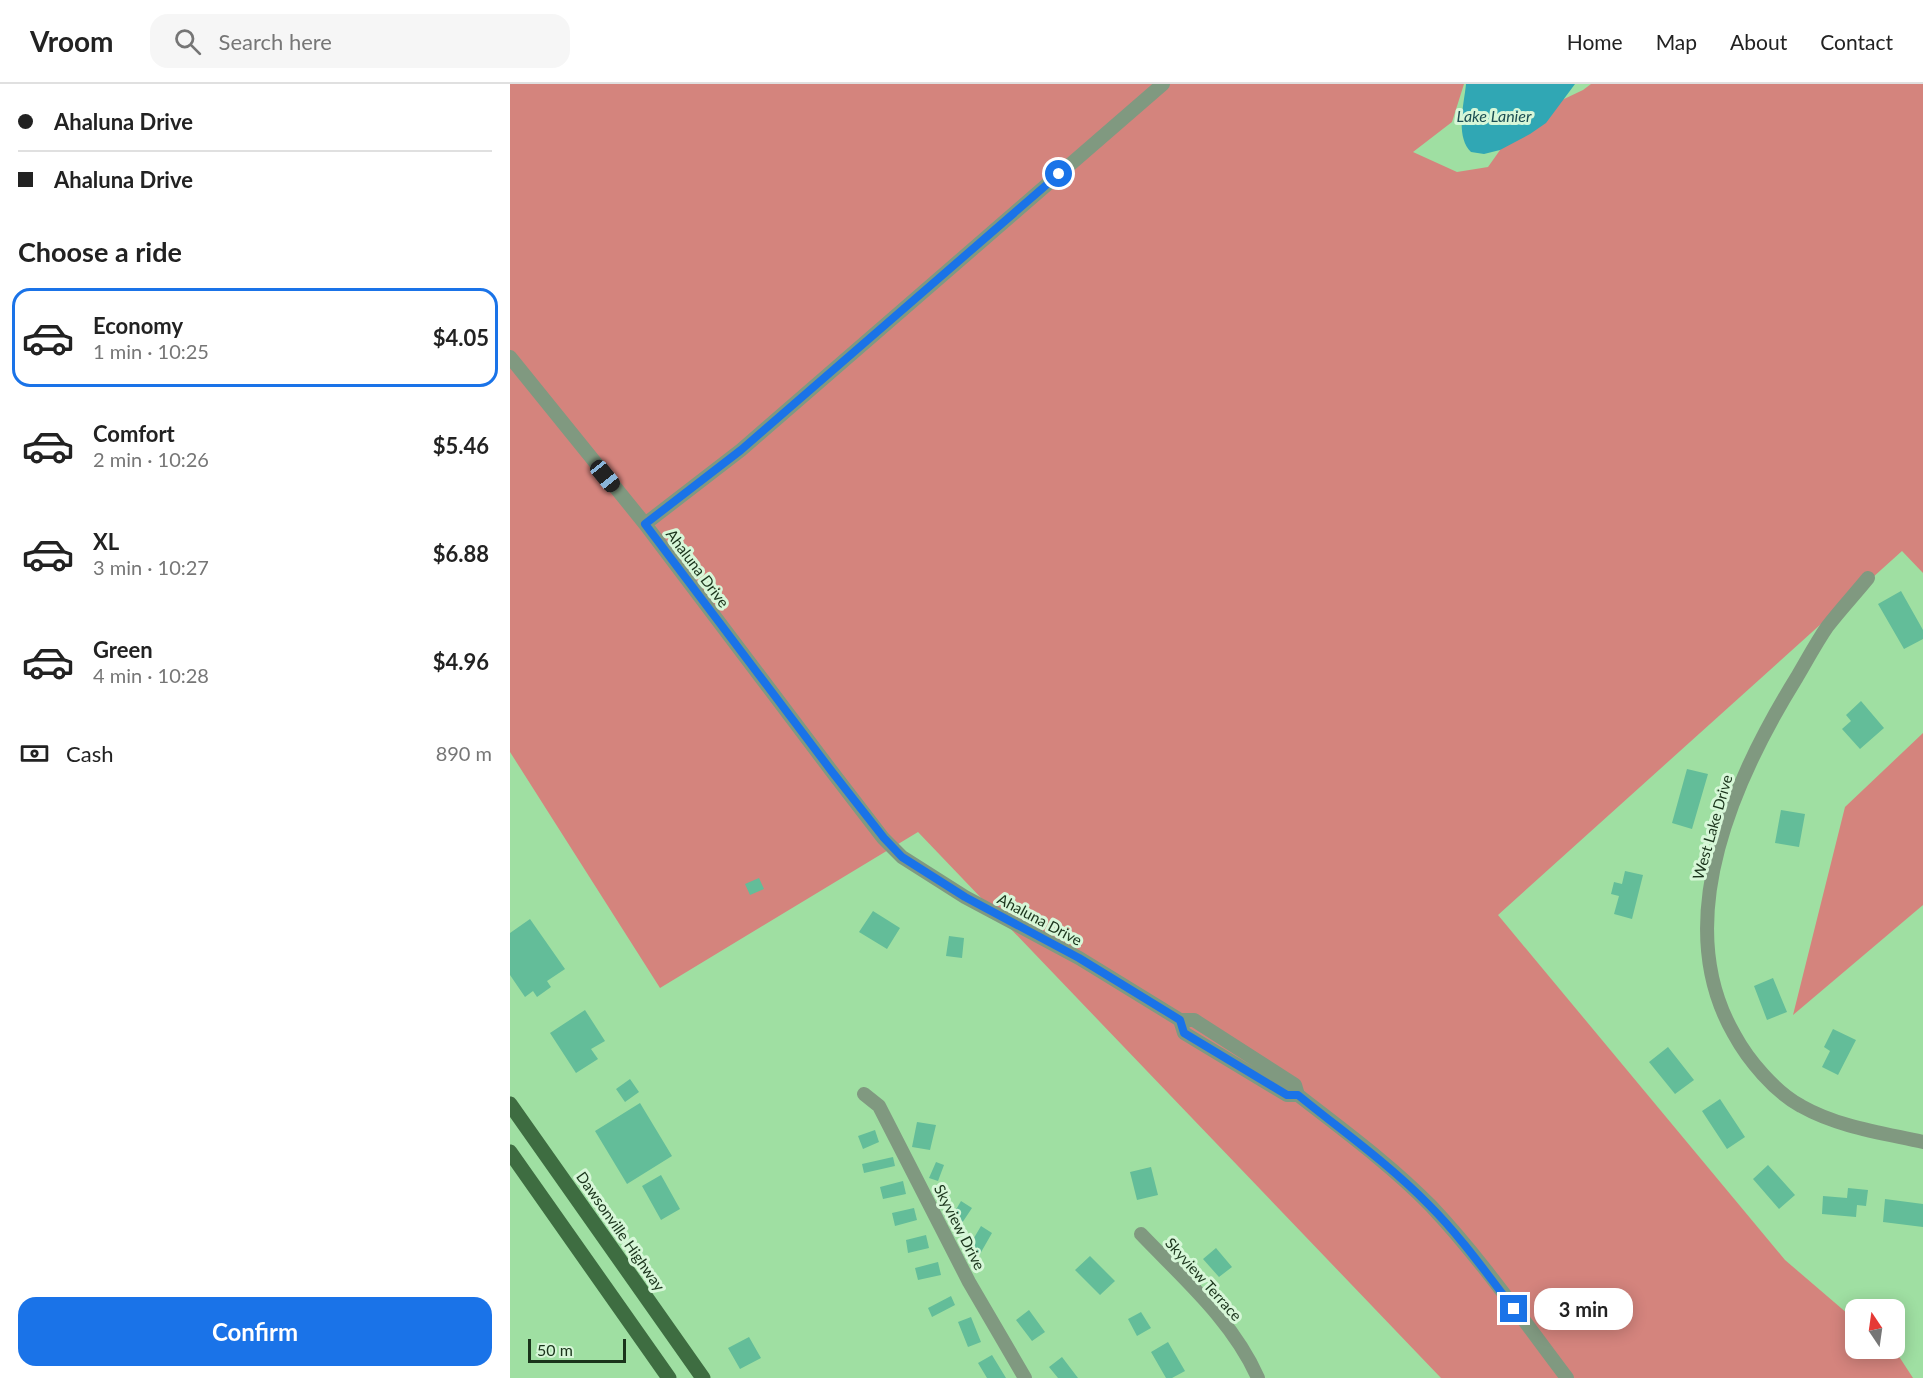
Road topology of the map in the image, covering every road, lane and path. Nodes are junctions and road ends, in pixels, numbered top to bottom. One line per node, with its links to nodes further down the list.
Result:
1 (1163, 84): 3 (street, Ahaluna Drive)
2 (510, 357): 3 (street)
3 (645, 524): 14 (street, Ahaluna Drive)
4 (1868, 578): 7 (street, West Lake Drive)
5 (864, 1094): 12 (street, Skyview Drive)
6 (510, 1104): 11 (main road, Dawsonville Highway)
7 (1923, 1142)
8 (510, 1152): 10 (main road)
9 (1141, 1234): 13 (street, Skyview Terrace)
10 (669, 1378)
11 (702, 1378)
12 (1025, 1378)
13 (1258, 1378)
14 (1567, 1378)

